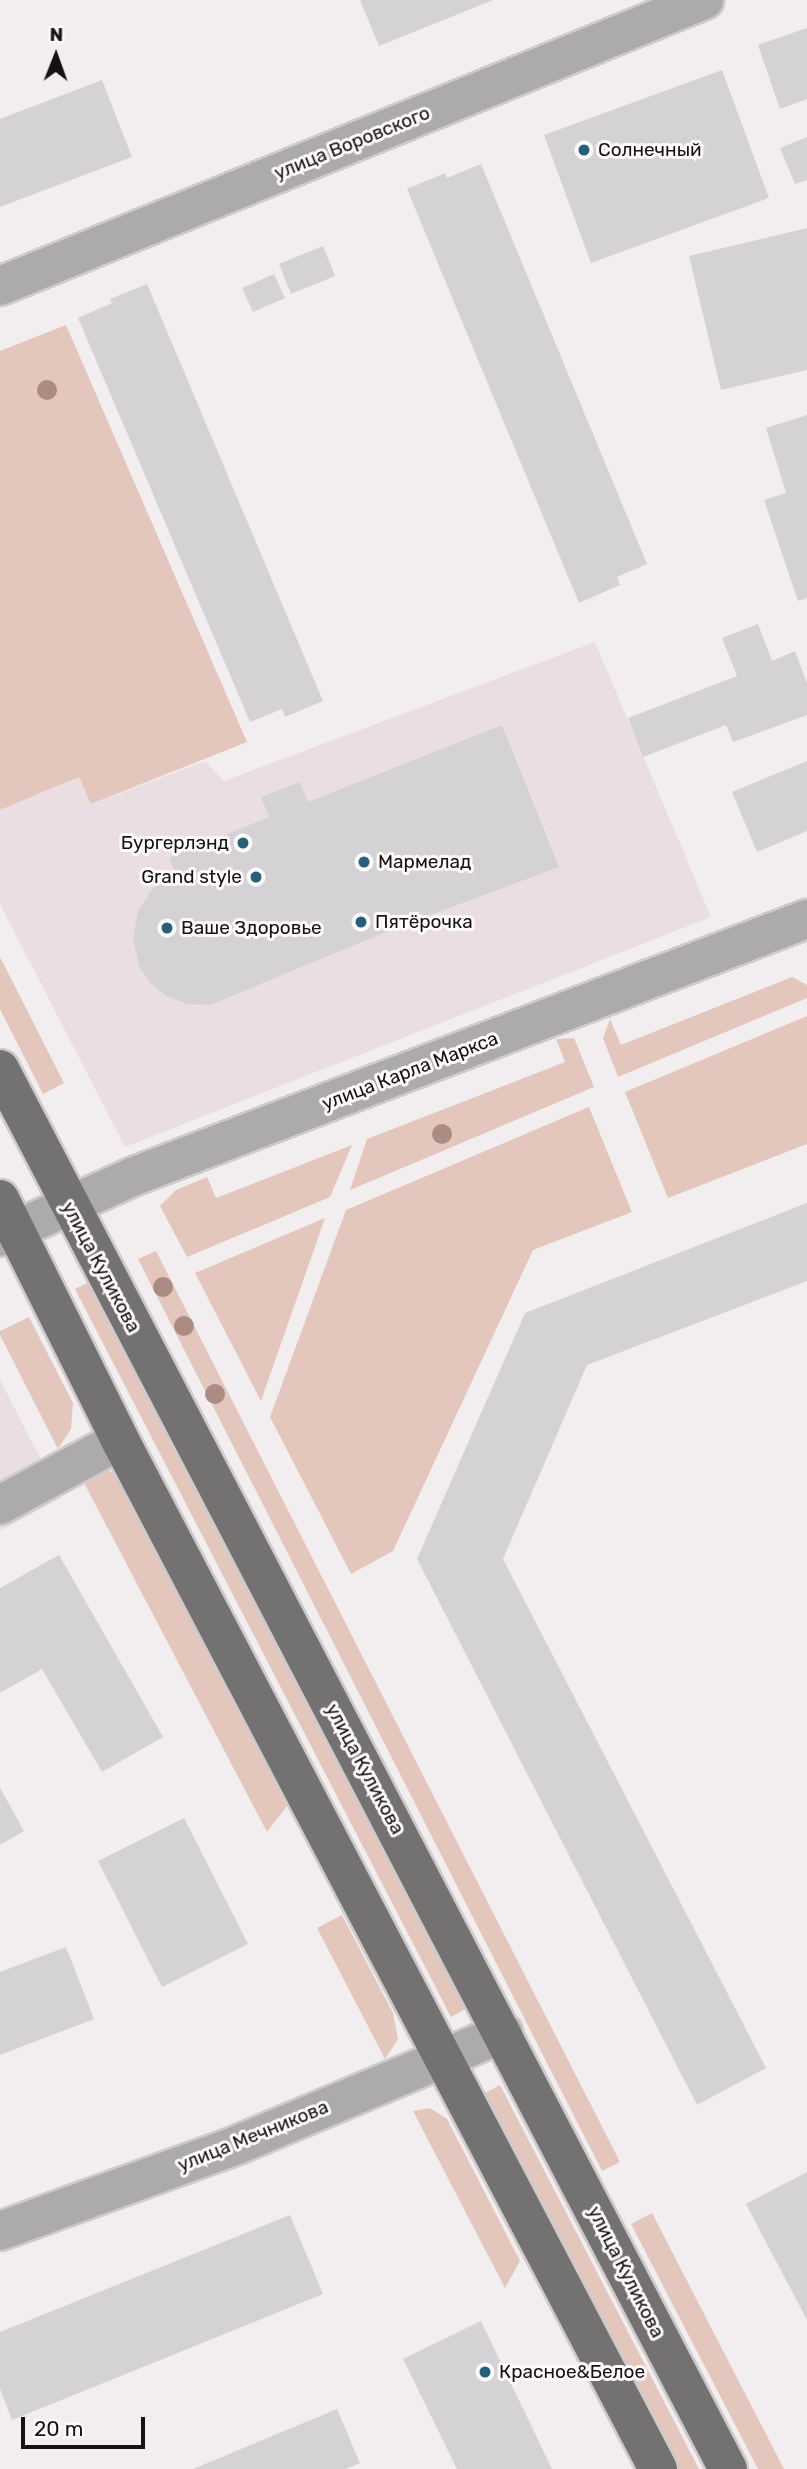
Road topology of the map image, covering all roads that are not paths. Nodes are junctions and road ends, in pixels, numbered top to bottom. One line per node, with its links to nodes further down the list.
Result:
1 (704, 0): 2 (street, улица Воровского)
2 (0, 286)
3 (807, 919): 5 (street, улица Карла Маркса)
4 (0, 1069): 5 (main road, улица Куликова)
5 (69, 1206): 6 (street, улица Карла Маркса); 9 (main road, улица Куликова)
6 (5, 1222): 7 (main road)
7 (120, 1440): 8 (street); 10 (main road)
8 (0, 1505)
9 (503, 2033): 10 (street, улица Мечникова); 13 (main road, улица Куликова)
10 (445, 2058): 11 (street, улица Мечникова); 12 (main road)
11 (0, 2231)
12 (658, 2469)
13 (728, 2469)

